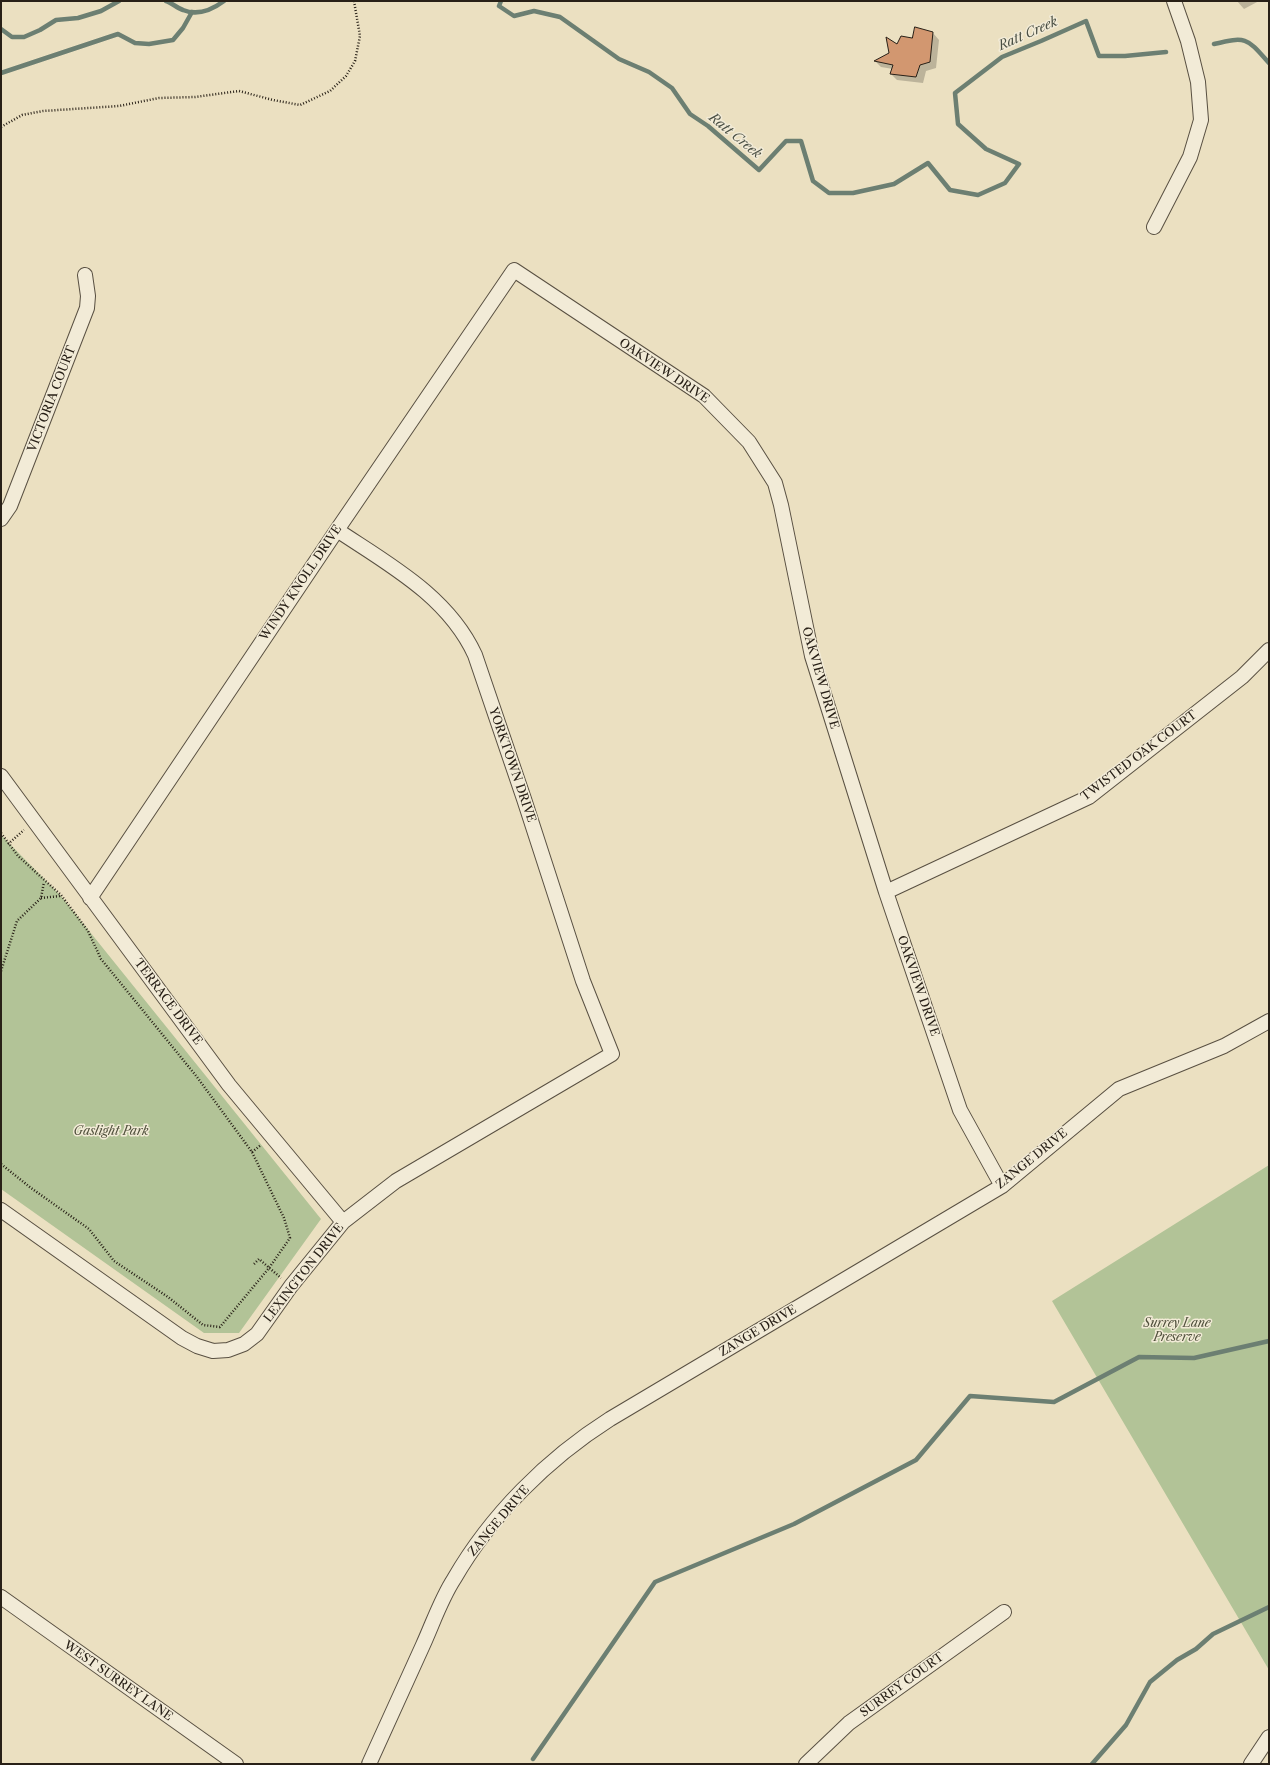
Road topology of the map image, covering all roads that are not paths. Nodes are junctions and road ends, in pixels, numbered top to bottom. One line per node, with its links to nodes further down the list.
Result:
1 (1174, 1): 2 (street)
2 (1154, 227)
3 (514, 270): 7 (street, WINDY KNOLL DRIVE); 10 (street, OAKVIEW DRIVE)
4 (85, 274): 5 (street, VICTORIA COURT)
5 (6, 502): 6 (street, VICTORIA COURT)
6 (1, 519)
7 (337, 530): 11 (street, WINDY KNOLL DRIVE); 13 (street, YORKTOWN DRIVE)
8 (1269, 650): 10 (street, TWISTED OAK COURT)
9 (1, 776): 11 (street, TERRACE DRIVE)
10 (886, 892): 14 (street, OAKVIEW DRIVE)
11 (90, 898): 16 (street, TERRACE DRIVE)
12 (1269, 1021): 14 (street, ZANGE DRIVE)
13 (612, 1054): 16 (street, LEXINGTON DRIVE)
14 (1002, 1186): 21 (street, ZANGE DRIVE)
15 (1, 1210): 16 (street, LEXINGTON DRIVE)
16 (343, 1222)
17 (1, 1597): 20 (street, WEST SURREY LANE)
18 (1004, 1612): 22 (street, SURREY COURT)
19 (1269, 1737): 23 (street)
20 (236, 1764)
21 (370, 1764)
22 (806, 1764)
23 (1251, 1764)

